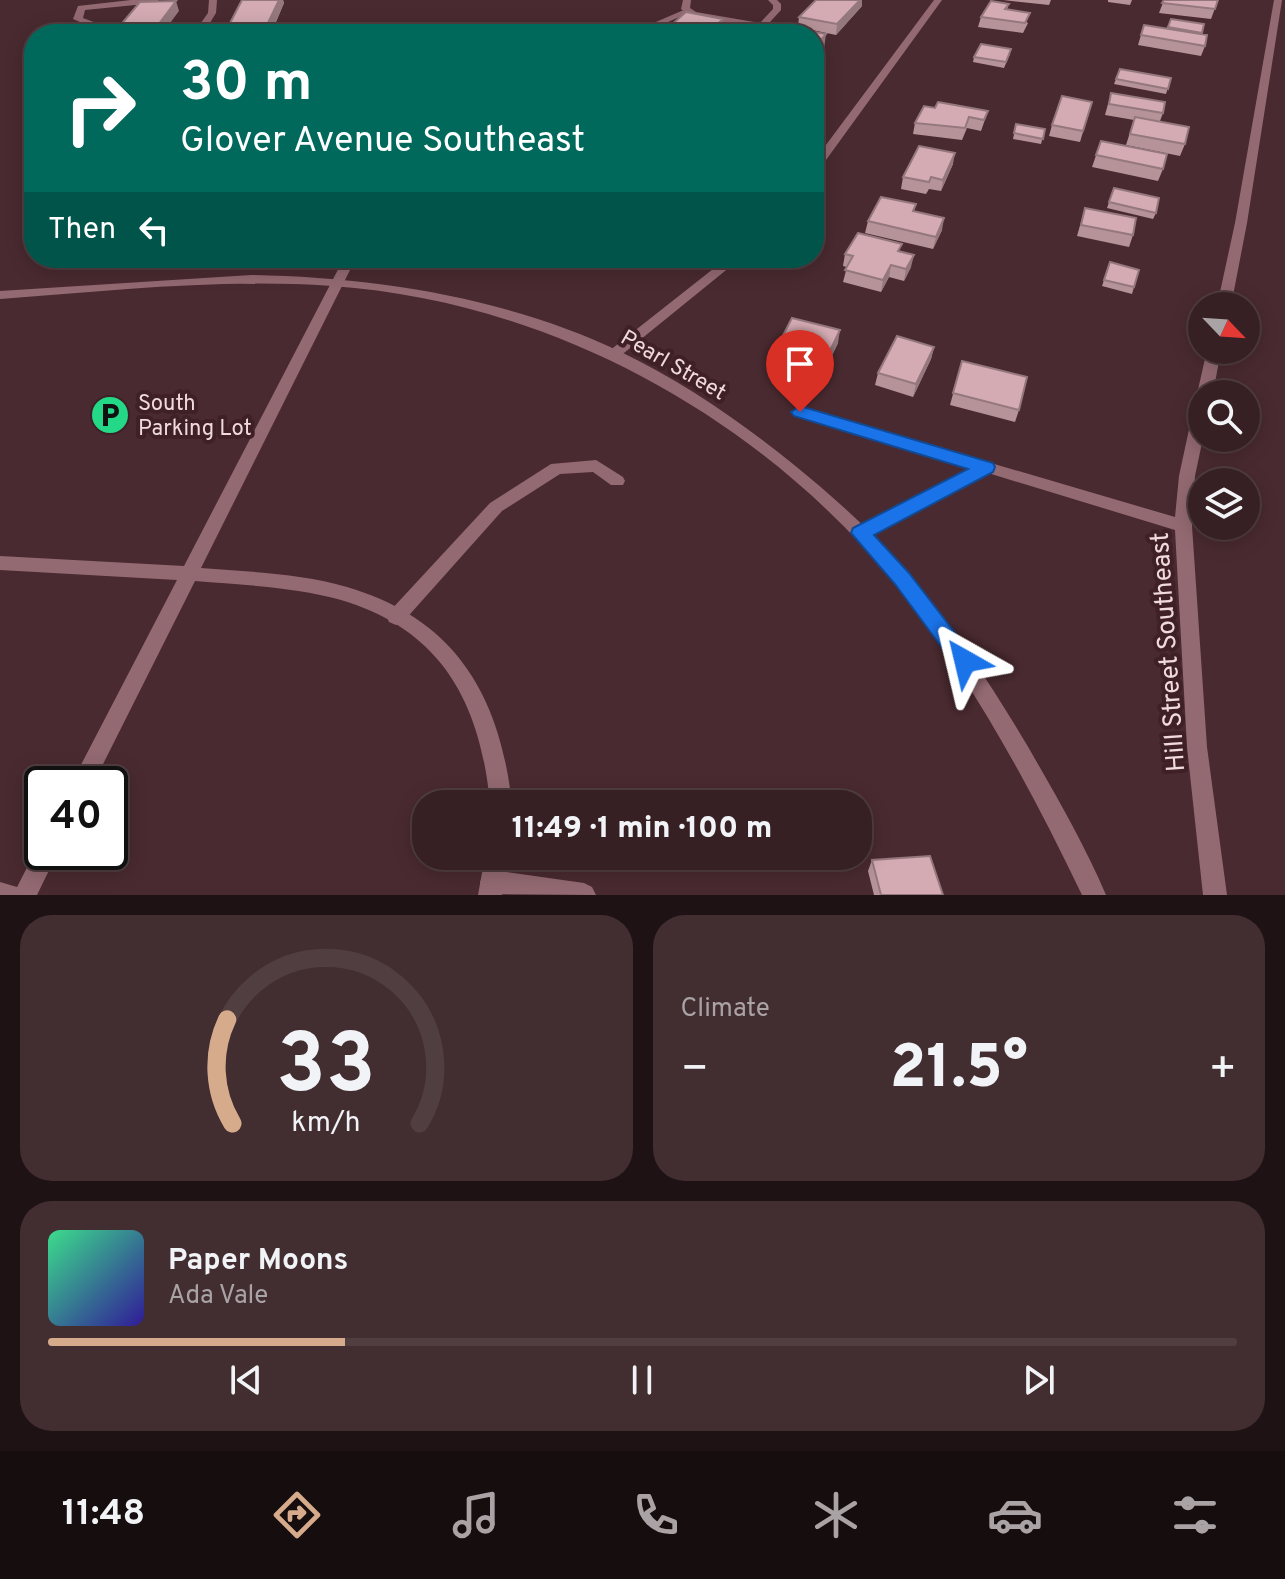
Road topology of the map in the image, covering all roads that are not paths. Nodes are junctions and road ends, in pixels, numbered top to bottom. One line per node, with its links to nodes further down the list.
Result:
1 (155, 0): 8 (street)
2 (213, 0): 9 (street)
3 (687, 0): 7 (street)
4 (772, 0): 12 (street)
5 (938, 0): 13 (street)
6 (1278, 0): 17 (street)
7 (689, 11): 10 (street); 11 (street)
8 (91, 24)
9 (205, 24)
10 (657, 24)
11 (736, 24)
12 (764, 24)
13 (824, 155)
14 (345, 268): 16 (street)
15 (722, 268): 19 (street)
16 (338, 282): 18 (street, Pearl Street); 19 (street, Pearl Street); 27 (street)
17 (1227, 292)
18 (0, 295)
19 (614, 354): 25 (street, Pearl Street)
20 (800, 412): 22 (street)
21 (1192, 452): 24 (street, Hill Street Southeast)
22 (986, 467): 24 (street); 25 (street)
23 (617, 481): 28 (street)
24 (1183, 526): 38 (street, Hill Street Southeast)
25 (860, 533): 37 (street, Pearl Street)
26 (0, 563): 27 (street)
27 (190, 573): 28 (street); 29 (street)
28 (396, 617): 30 (street)
29 (91, 766)
30 (500, 790)
31 (38, 870): 35 (street)
32 (491, 888): 36 (street)
33 (0, 894): 34 (street)
34 (9, 895)
35 (25, 895)
36 (584, 895)
37 (1094, 895)
38 (1215, 895)

